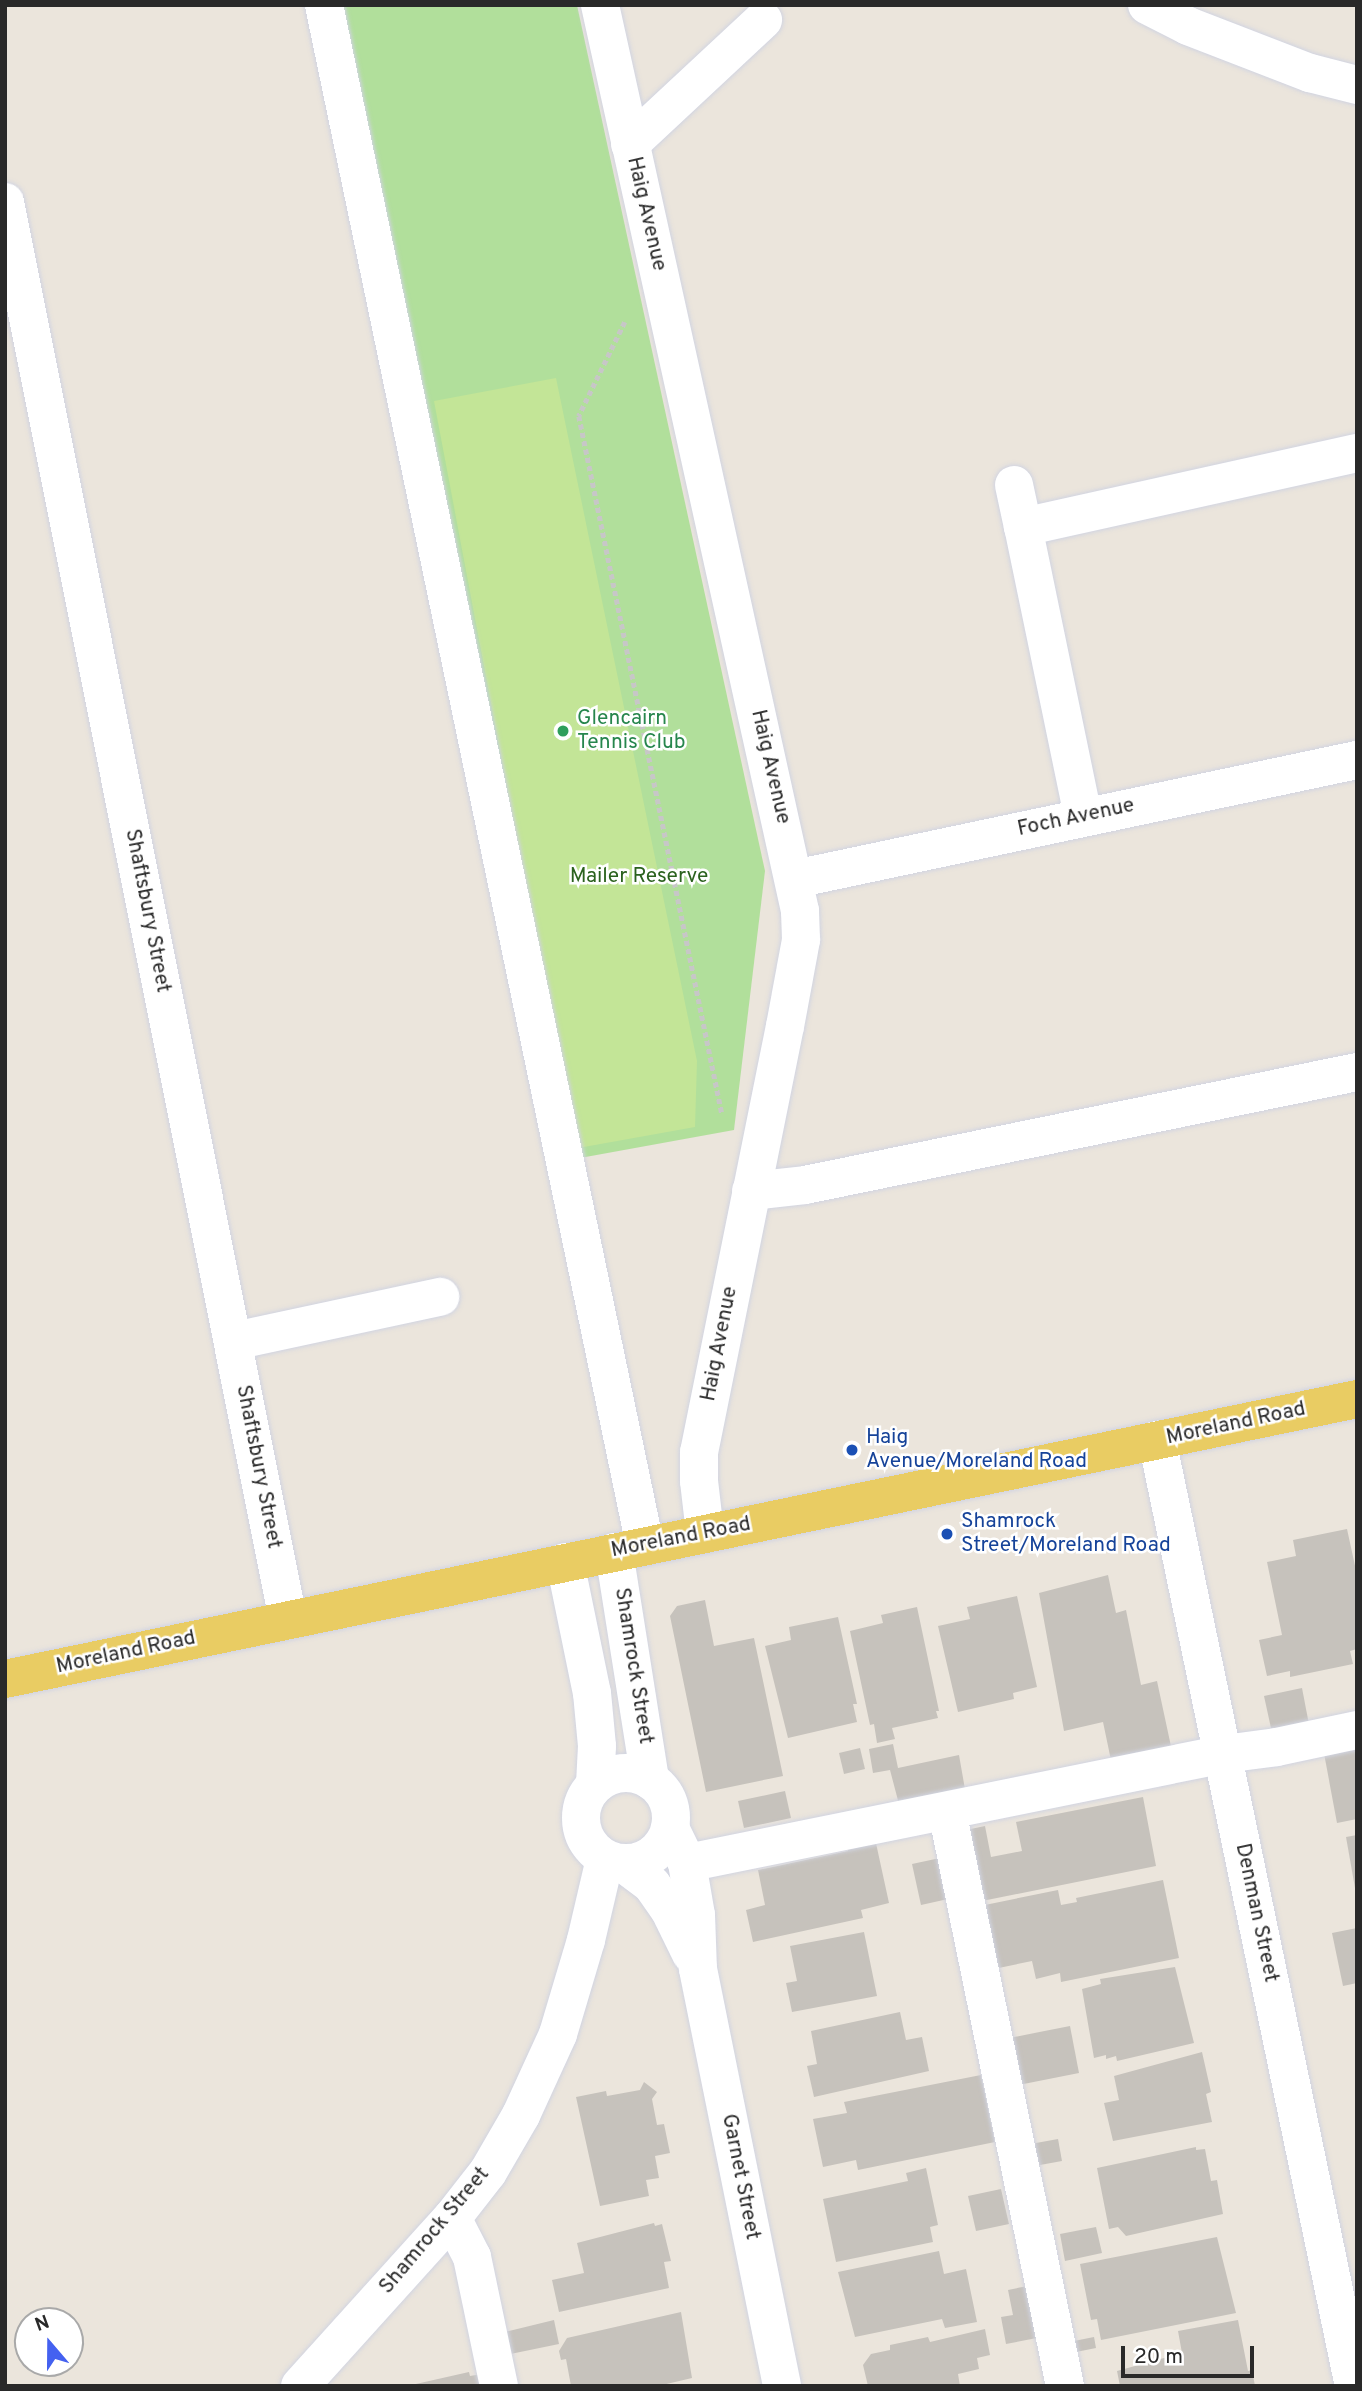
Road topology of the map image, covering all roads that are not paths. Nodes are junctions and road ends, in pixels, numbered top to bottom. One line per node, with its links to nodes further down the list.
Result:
1 (324, 5): 22 (street, Shamrock Street)
2 (600, 5): 6 (street, Haig Avenue)
3 (1147, 5): 5 (street)
4 (763, 20): 6 (street)
5 (1357, 85)
6 (630, 144): 14 (street, Haig Avenue)
7 (5, 202): 8 (street, Shaftsbury Street)
8 (11, 254): 18 (street, Shaftsbury Street)
9 (1357, 453): 11 (street)
10 (1014, 485): 11 (street)
11 (1023, 527): 13 (street)
12 (1357, 760): 13 (street, Foch Avenue)
13 (1083, 816): 14 (street, Foch Avenue)
14 (795, 879): 16 (street, Haig Avenue)
15 (1357, 1072): 16 (street)
16 (751, 1191): 21 (street, Haig Avenue)
17 (440, 1297): 18 (street)
18 (234, 1342): 24 (street, Shaftsbury Street)
19 (1357, 1399): 20 (main road, Moreland Road)
20 (1157, 1440): 21 (main road, Moreland Road); 29 (street, Denman Street)
21 (705, 1534): 22 (main road, Moreland Road)
22 (630, 1548): 23 (main road, Moreland Road); 26 (street, Shamrock Street)
23 (565, 1562): 24 (main road, Moreland Road); 27 (street)
24 (288, 1619): 25 (main road, Moreland Road)
25 (5, 1679)
26 (636, 1682): 27 (street); 30 (street, Shamrock Street)
27 (592, 1689): 31 (street)
28 (1357, 1730): 29 (street)
29 (1224, 1754): 32 (street); 42 (street, Denman Street)
30 (650, 1780): 31 (street); 33 (street)
31 (595, 1785): 34 (street)
32 (947, 1811): 35 (street); 41 (street)
33 (670, 1828): 34 (street); 35 (street, Garnet Street)
34 (614, 1861): 36 (street, Garnet Street); 37 (street, Shamrock Street)
35 (687, 1863): 36 (street, Garnet Street)
36 (698, 1969): 40 (street, Garnet Street)
37 (452, 2218): 38 (street, Shamrock Street); 39 (street)
38 (300, 2386)
39 (499, 2386)
40 (782, 2386)
41 (1065, 2386)
42 (1354, 2386)

